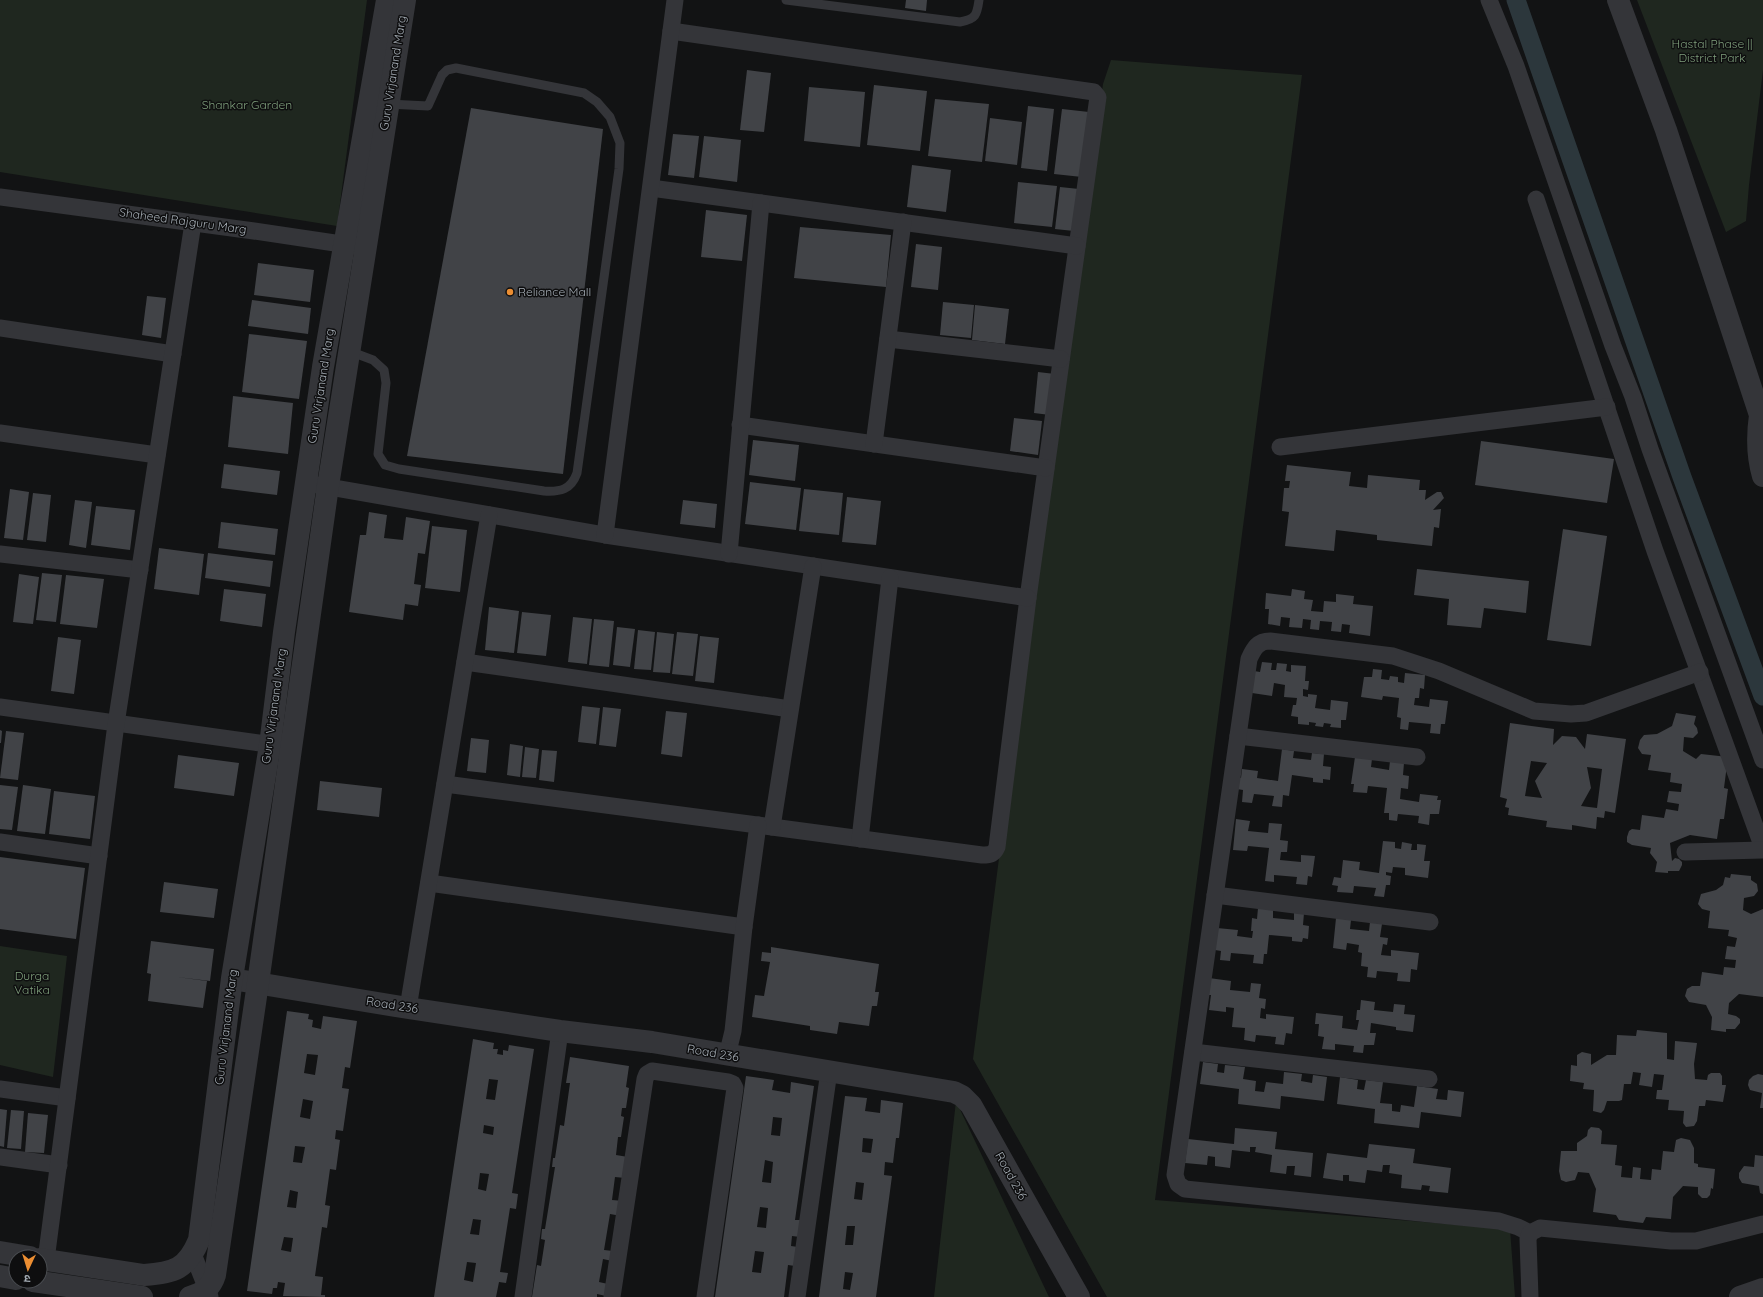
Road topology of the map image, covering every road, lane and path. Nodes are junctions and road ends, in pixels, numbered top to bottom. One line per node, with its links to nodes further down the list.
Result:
1 (387, 0): 16 (street, Guru Virjanand Marg)
2 (405, 0): 9 (street, Guru Virjanand Marg)
3 (675, 0): 8 (street)
4 (786, 0): 5 (lane)
5 (979, 0)
6 (1489, 0): 53 (street)
7 (1618, 0): 24 (street)
8 (671, 31): 10 (street); 17 (street)
9 (388, 104): 18 (street, Guru Virjanand Marg); 21 (lane)
10 (651, 188): 13 (street); 37 (street)
11 (0, 197): 15 (street, Shaheed Rajguru Marg)
12 (1536, 199): 25 (street)
13 (761, 203): 14 (street); 27 (street)
14 (903, 222): 17 (street); 20 (street)
15 (193, 223): 16 (street, Shaheed Rajguru Marg); 22 (street)
16 (344, 245): 18 (street, Shaheed Rajguru Marg); 34 (street, Guru Virjanand Marg)
17 (1077, 246): 23 (street)
18 (366, 248): 21 (street, Guru Virjanand Marg)
19 (0, 328): 22 (street)
20 (888, 339): 23 (street); 29 (street)
21 (349, 351): 35 (street, Guru Virjanand Marg)
22 (173, 354): 31 (street)
23 (1061, 359): 32 (street)
24 (1757, 387): 26 (street)
25 (1607, 407): 30 (street); 45 (street)
26 (1762, 416): 33 (street)
27 (740, 425): 29 (street); 39 (street)
28 (0, 433): 31 (street)
29 (874, 444): 32 (street)
30 (1280, 447)
31 (157, 455): 41 (street)
32 (1046, 468): 43 (street)
33 (1763, 476)
34 (306, 482): 35 (street); 50 (street, Guru Virjanand Marg)
35 (328, 486): 36 (street); 51 (street, Guru Virjanand Marg)
36 (490, 515): 37 (street); 44 (street)
37 (605, 535): 39 (street)
38 (0, 554): 41 (street)
39 (729, 554): 40 (street)
40 (813, 566): 42 (street); 47 (street)
41 (140, 570): 48 (street)
42 (890, 578): 43 (street); 56 (street)
43 (1028, 598): 56 (street)
44 (465, 662): 47 (street); 54 (street)
45 (1700, 672): 49 (street); 58 (street)
46 (0, 707): 48 (street)
47 (790, 709): 55 (street)
48 (116, 724): 50 (street); 60 (street)
49 (1238, 736): 52 (street); 62 (street)
50 (270, 745): 51 (street); 65 (street, Guru Virjanand Marg)
51 (292, 748): 66 (street, Guru Virjanand Marg)
52 (1417, 757)
53 (1763, 760)
54 (445, 784): 55 (street); 61 (street)
55 (765, 826): 56 (street); 64 (street)
56 (860, 839)
57 (0, 842): 60 (street)
58 (1763, 849): 59 (street)
59 (1685, 852)
60 (99, 856): 74 (street)
61 (429, 883): 64 (street); 67 (street)
62 (1216, 895): 63 (street); 69 (street)
63 (1430, 922)
64 (744, 927): 70 (street)
65 (232, 978): 66 (street, Road 236); 80 (street, Guru Virjanand Marg)
66 (258, 983): 67 (street, Road 236); 84 (street, Guru Virjanand Marg)
67 (408, 1008): 68 (street, Road 236)
68 (560, 1031): 70 (street, Road 236); 86 (street)
69 (1193, 1052): 72 (street); 78 (street)
70 (727, 1056): 71 (street, Road 236)
71 (829, 1071): 89 (street); 90 (street, Road 236)
72 (1429, 1080)
73 (0, 1089): 74 (street)
74 (68, 1098): 76 (street)
75 (0, 1157): 76 (street)
76 (59, 1165): 79 (street)
77 (1763, 1224): 78 (street)
78 (1530, 1233): 91 (street)
79 (41, 1249)
80 (193, 1254): 81 (street, Guru Virjanand Marg); 84 (street)
81 (48, 1259)
82 (48, 1283): 85 (street)
83 (1763, 1289): 92 (street)
84 (202, 1295)
85 (142, 1297)
86 (523, 1297)
87 (612, 1297): 88 (street)
88 (705, 1297)
89 (797, 1297)
90 (1079, 1297)
91 (1530, 1297)
92 (1740, 1297)

